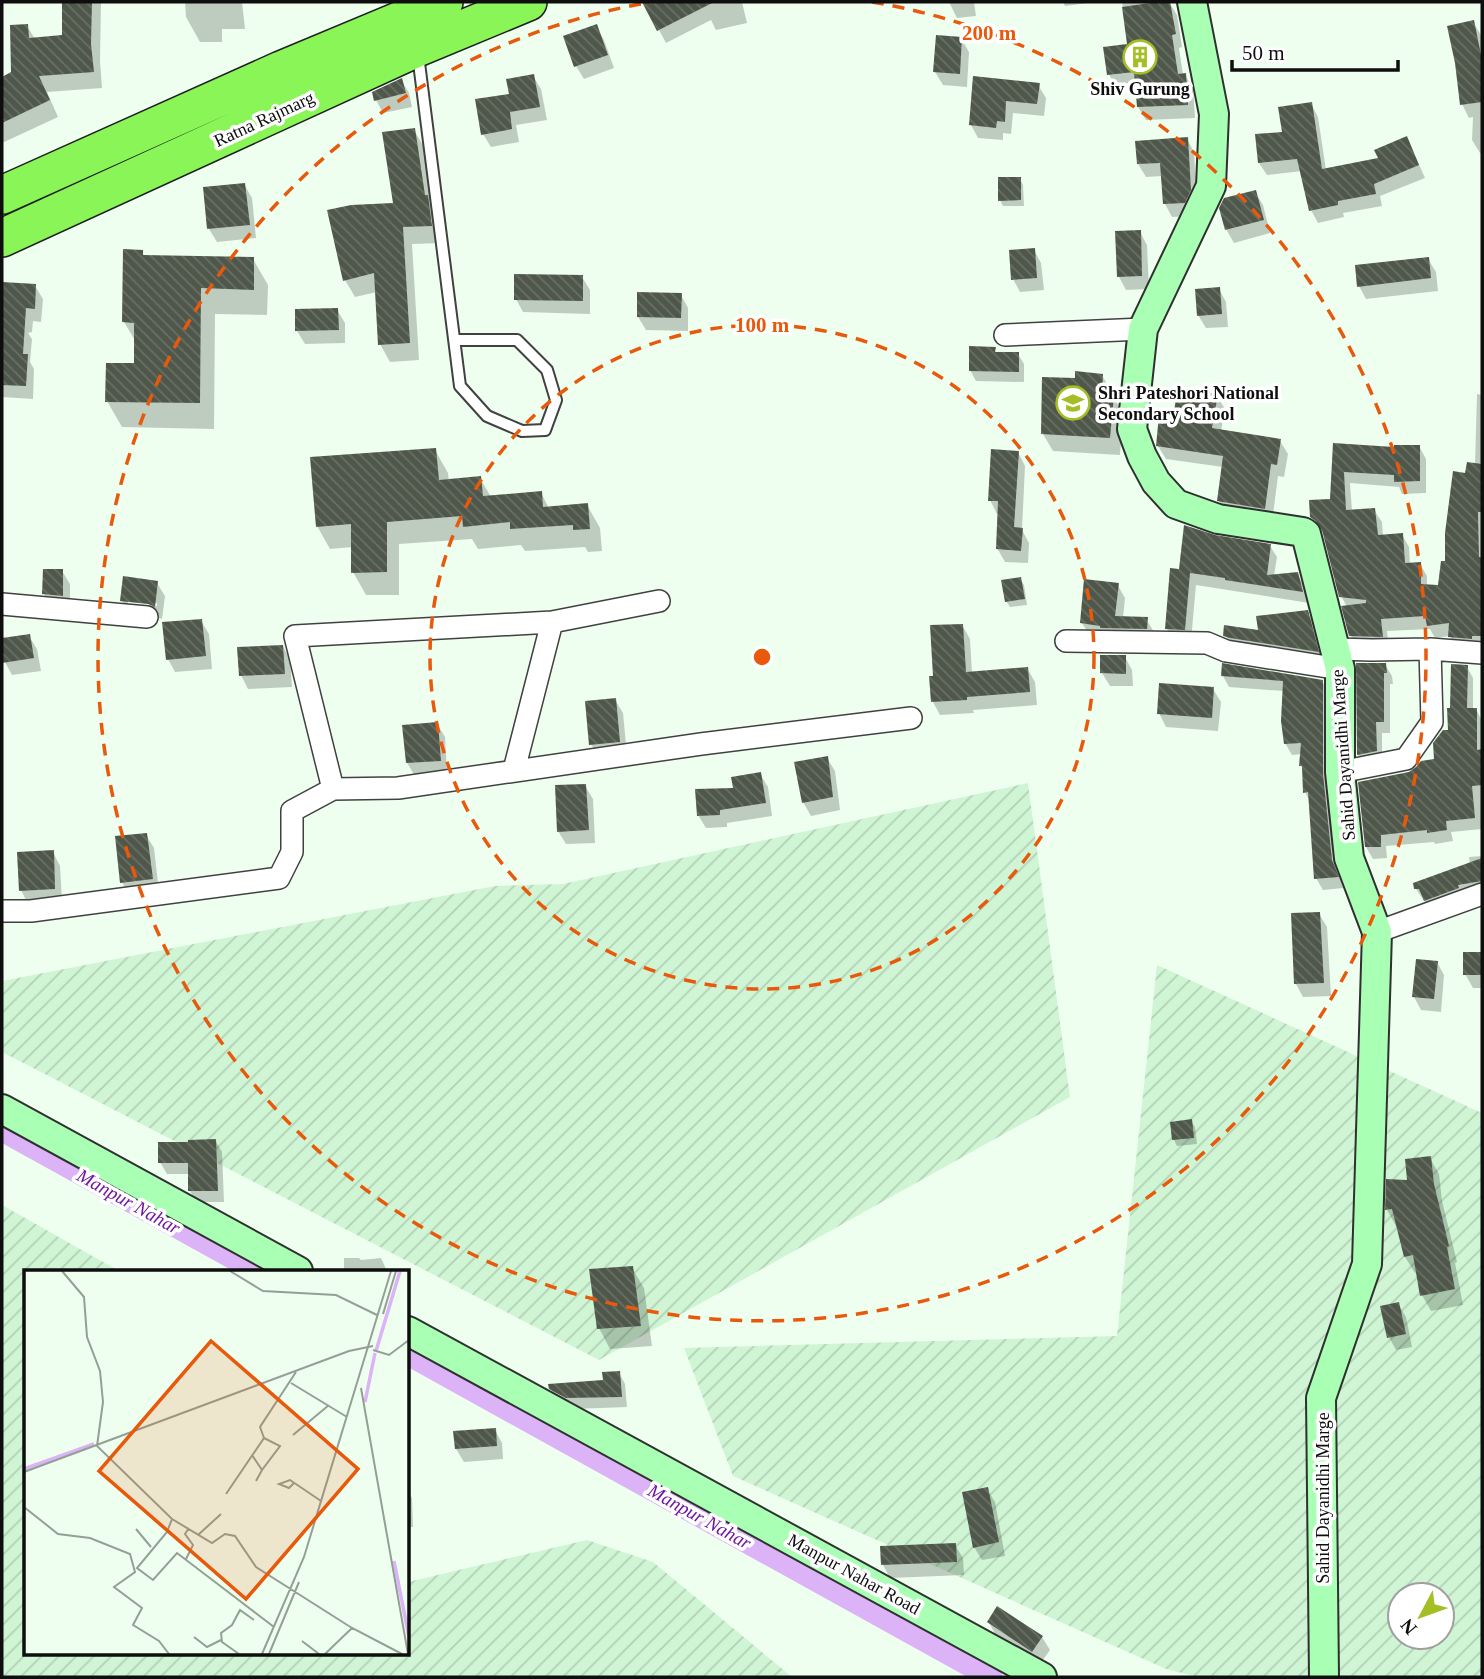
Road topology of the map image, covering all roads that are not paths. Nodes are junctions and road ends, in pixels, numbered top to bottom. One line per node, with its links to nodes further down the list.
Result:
1 (444, 2): 5 (highway, Ratna Rajmarg)
2 (528, 2): 4 (highway, Ratna Rajmarg)
3 (1192, 2): 7 (street, Sahid Dayanidhi Marge)
4 (417, 48): 6 (highway, Ratna Rajmarg); 9 (lane)
5 (2, 195)
6 (2, 238)
7 (1143, 329): 8 (street); 17 (street, Sahid Dayanidhi Marge)
8 (1005, 335)
9 (455, 340): 9 (lane)
10 (659, 601): 13 (street)
11 (2, 604): 12 (street)
12 (147, 617)
13 (552, 622): 19 (street); 21 (street)
14 (1066, 641): 17 (street)
15 (1430, 649): 16 (street); 17 (street); 20 (street)
16 (1482, 653)
17 (1337, 659): 20 (street, Sahid Dayanidhi Marge)
18 (911, 718): 19 (street)
19 (514, 770): 21 (street)
20 (1340, 772): 24 (street, Sahid Dayanidhi Marge)
21 (333, 789): 23 (street)
22 (1482, 894): 24 (street)
23 (2, 911)
24 (1377, 932): 29 (street, Sahid Dayanidhi Marge)
25 (2, 1110): 26 (street)
26 (297, 1270)
27 (410, 1332): 28 (street, Manpur Nahar Road)
28 (1042, 1677)
29 (1324, 1677)

